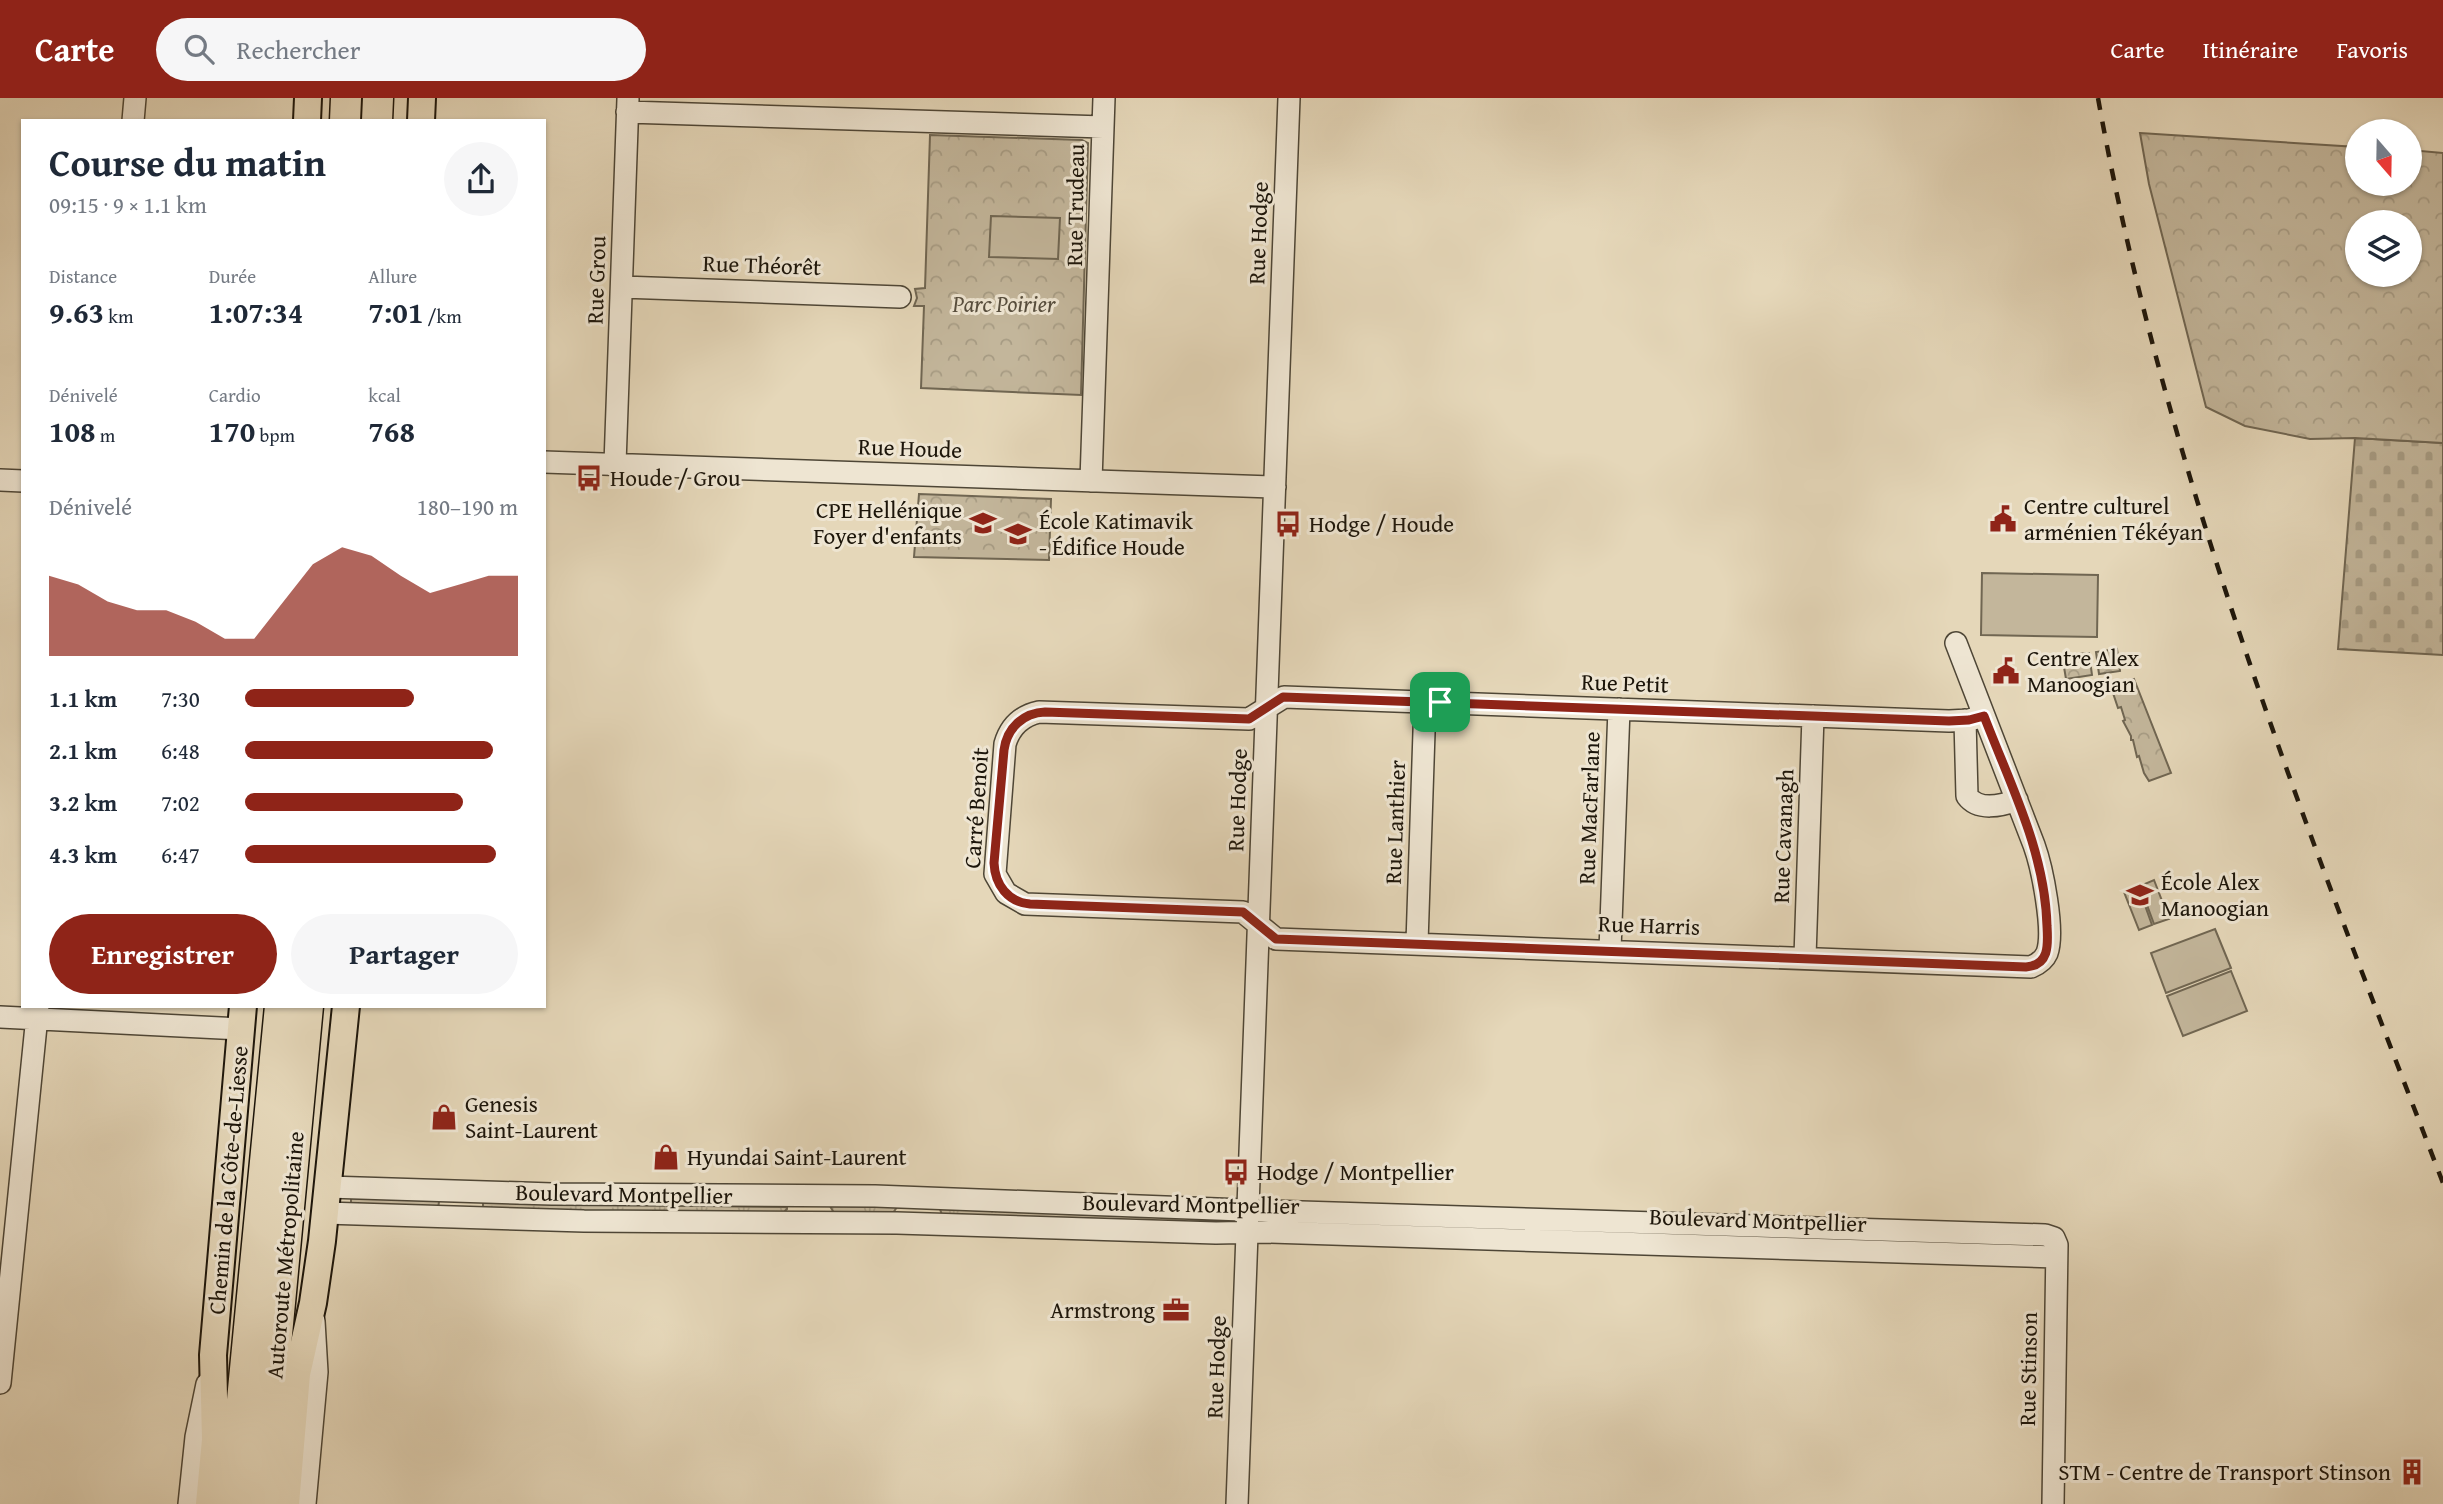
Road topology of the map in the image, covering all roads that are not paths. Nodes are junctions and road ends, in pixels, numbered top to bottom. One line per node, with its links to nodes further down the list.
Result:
1 (135, 98): 9 (street)
2 (308, 98): 10 (main road)
3 (346, 98): 11 (highway)
4 (378, 98): 12 (highway)
5 (422, 98): 13 (main road)
6 (1104, 98): 14 (street, Rue Trudeau)
7 (1289, 98): 22 (street, Rue Hodge)
8 (627, 105): 14 (street); 15 (street, Rue Grou)
9 (133, 119)
10 (307, 119)
11 (345, 119)
12 (377, 119)
13 (421, 119)
14 (1103, 127): 21 (street, Rue Trudeau)
15 (622, 287): 16 (street, Rue Théorêt); 18 (street, Rue Grou)
16 (900, 297)
17 (546, 462): 18 (street, Rue Houde)
18 (615, 464): 21 (street, Rue Houde)
19 (0, 480): 20 (street)
20 (21, 481)
21 (1091, 481): 22 (street, Rue Houde)
22 (1275, 487): 25 (street, Rue Hodge)
23 (1956, 643): 28 (street)
24 (1425, 702): 25 (street, Rue Petit); 26 (street, Rue Petit); 31 (street, Rue Lanthier)
25 (1267, 707): 30 (street, Rue Hodge); 30 (street, Carré Benoit)
26 (1619, 709): 27 (street, Rue Petit); 32 (street, Rue MacFarlane)
27 (1813, 716): 28 (street, Rue Petit); 33 (street, Rue Cavanagh)
28 (1975, 718): 29 (street); 29 (street)
29 (2017, 800): 33 (street, Rue Harris)
30 (1259, 925): 31 (street, Rue Harris); 41 (street, Rue Hodge)
31 (1417, 943): 32 (street, Rue Harris)
32 (1610, 950): 33 (street, Rue Harris)
33 (1805, 957)
34 (280, 1008): 50 (highway, Autoroute Métropolitaine)
35 (309, 1008): 51 (highway, Autoroute Métropolitaine)
36 (346, 1008): 40 (main road)
37 (37, 1012): 38 (street); 39 (street); 44 (street)
38 (0, 1017)
39 (242, 1018): 46 (main road, Chemin de la Côte-de-Liesse)
40 (327, 1200): 41 (street, Boulevard Montpellier); 42 (street, Boulevard Montpellier); 45 (main road)
41 (1248, 1210): 42 (street, Rue Hodge); 43 (street, Boulevard Montpellier)
42 (1247, 1233): 43 (street, Boulevard Montpellier); 54 (street, Rue Hodge)
43 (2054, 1247): 55 (street, Rue Stinson)
44 (5, 1297): 47 (street)
45 (313, 1303): 52 (main road); 53 (street)
46 (213, 1355): 48 (street, Chemin de la Côte-de-Liesse); 49 (main road, Chemin de la Côte-de-Liesse)
47 (0, 1383)
48 (189, 1504)
49 (209, 1504)
50 (232, 1504)
51 (261, 1504)
52 (286, 1504)
53 (304, 1504)
54 (1237, 1504)
55 (2053, 1504)

